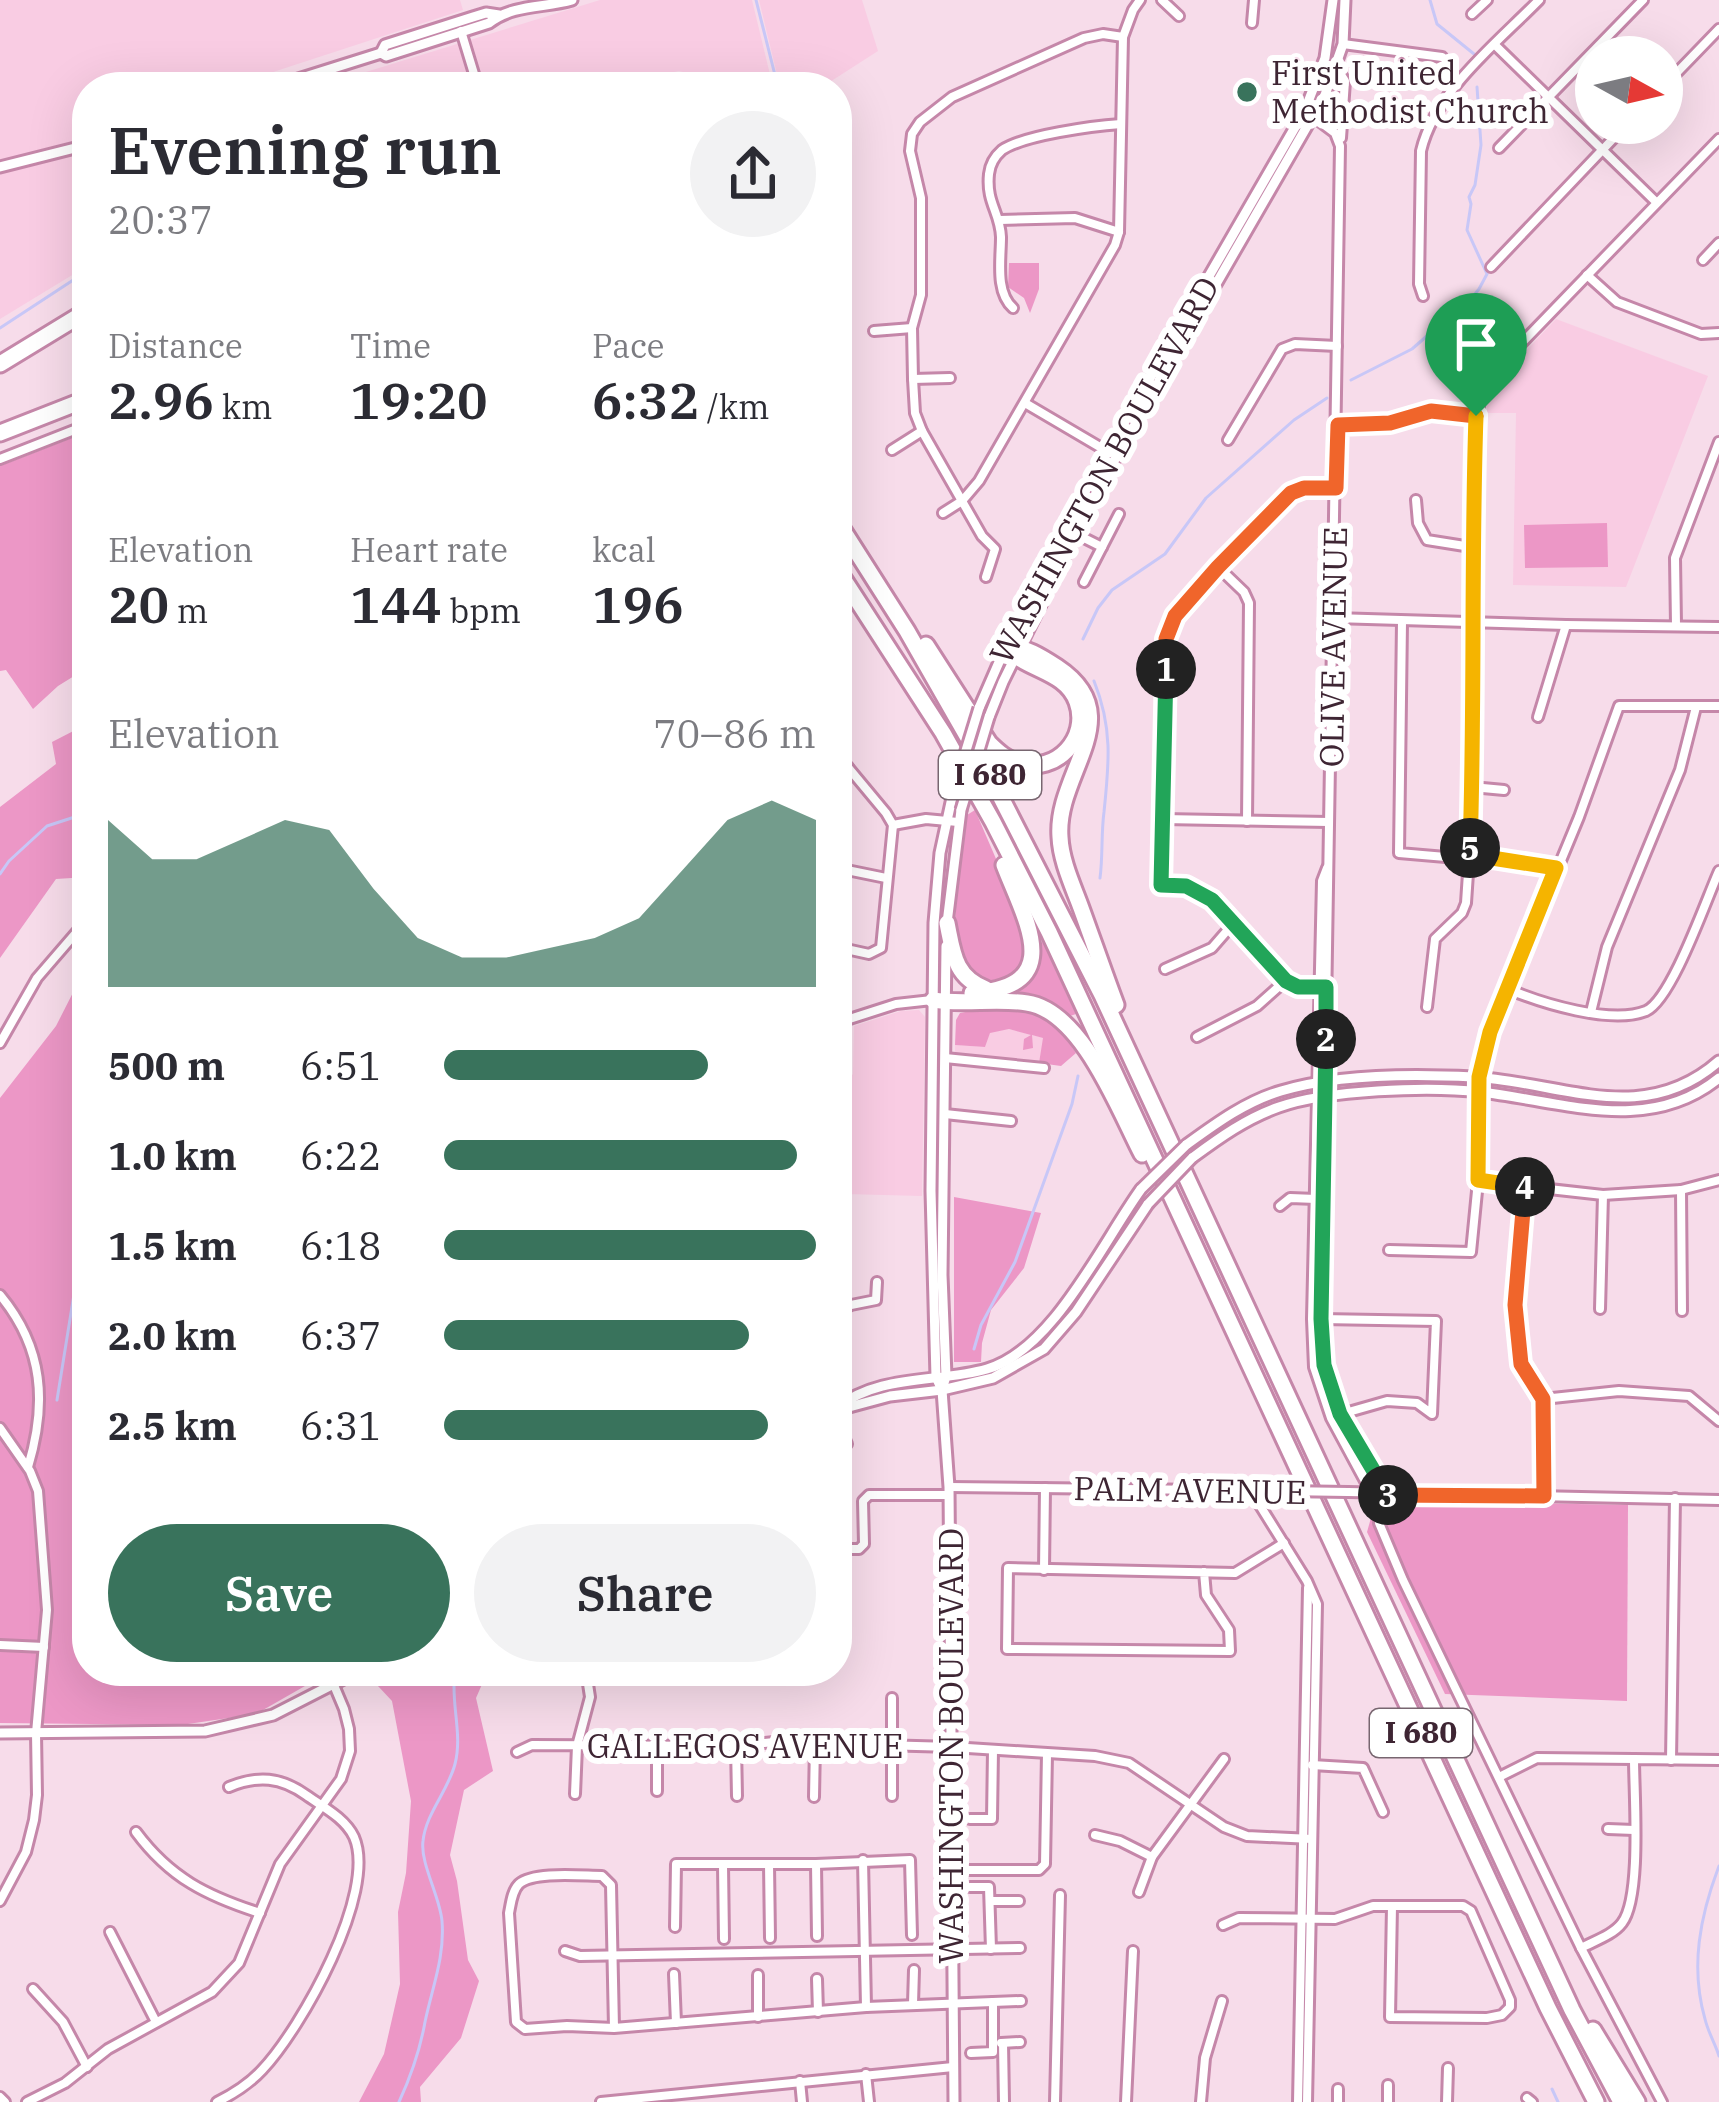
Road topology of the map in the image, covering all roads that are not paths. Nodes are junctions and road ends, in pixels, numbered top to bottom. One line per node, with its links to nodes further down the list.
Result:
1 (513, 0): 13 (main road)
2 (572, 0): 12 (main road)
3 (1140, 0): 21 (street)
4 (1162, 0): 17 (street)
5 (1254, 0): 18 (street)
6 (1333, 0): 31 (main road, WASHINGTON BOULEVARD)
7 (1345, 0): 22 (main road, WASHINGTON BOULEVARD)
8 (1487, 0): 14 (street)
9 (1539, 0): 23 (street)
10 (1643, 0): 30 (street)
11 (490, 2): 15 (main road); 16 (main road)
12 (546, 2): 13 (main road)
13 (527, 8): 16 (main road)
14 (1472, 14)
15 (477, 15): 16 (main road); 24 (main road)
16 (499, 15): 20 (main road)
17 (1179, 16)
18 (1252, 23)
19 (1719, 29): 26 (street)
20 (461, 31): 24 (main road); 29 (street)
21 (1123, 37): 32 (street); 50 (street)
22 (1343, 44): 25 (street); 27 (main road, WASHINGTON BOULEVARD)
23 (1495, 45): 30 (street); 47 (street)
24 (381, 53): 28 (main road)
25 (1442, 57)
26 (1683, 66)
27 (1336, 68): 31 (main road, WASHINGTON BOULEVARD); 35 (street, OLIVE AVENUE)
28 (320, 72)
29 (473, 72)
30 (1549, 97): 36 (street); 38 (street)
31 (1310, 114): 35 (street); 67 (main road, WASHINGTON BOULEVARD)
32 (1121, 124): 41 (street); 42 (street)
33 (1719, 139): 40 (street)
34 (1608, 144): 38 (street)
35 (1340, 146): 53 (street, OLIVE AVENUE)
36 (1499, 148)
37 (72, 149): 39 (main road)
38 (1602, 150): 40 (street); 45 (street)
39 (0, 166)
40 (1655, 202): 46 (street)
41 (1000, 220): 42 (street); 48 (street)
42 (1119, 232): 57 (street)
43 (1719, 243): 44 (street)
44 (1703, 260)
45 (1491, 267)
46 (1587, 274): 52 (street); 59 (street)
47 (1423, 296)
48 (1013, 308)
49 (72, 319): 54 (highway)
50 (913, 328): 51 (street); 56 (street)
51 (874, 331)
52 (1719, 333)
53 (1337, 346): 60 (street, OLIVE AVENUE); 64 (street)
54 (0, 364)
55 (950, 378): 56 (street)
56 (913, 379): 62 (street)
57 (1024, 404): 67 (street); 71 (street)
58 (72, 405): 63 (highway)
59 (1476, 416): 60 (street); 78 (street)
60 (1338, 425): 69 (street, OLIVE AVENUE)
61 (72, 431): 68 (street)
62 (922, 431): 66 (street); 71 (street)
63 (0, 433)
64 (1228, 440)
65 (1719, 442): 87 (street)
66 (892, 450)
67 (1112, 454): 74 (main road, WASHINGTON BOULEVARD); 89 (main road, WASHINGTON BOULEVARD)
68 (0, 458)
69 (1336, 488): 79 (street); 83 (street, OLIVE AVENUE)
70 (1416, 500): 78 (street)
71 (962, 501): 72 (street); 80 (street)
72 (944, 513)
73 (1120, 514): 77 (street)
74 (1076, 534): 77 (street); 89 (main road, WASHINGTON BOULEVARD)
75 (852, 541): 89 (highway)
76 (852, 544): 120 (highway, I 680)
77 (1102, 547): 81 (street)
78 (1471, 548): 85 (street)
79 (1218, 567): 97 (street); 98 (street)
80 (986, 577)
81 (1084, 582)
82 (852, 592): 99 (highway, I 680)
83 (1334, 618): 84 (street); 100 (street, OLIVE AVENUE)
84 (1402, 622): 85 (street); 102 (street)
85 (1473, 622): 86 (street); 94 (street)
86 (1567, 625): 87 (street); 92 (street)
87 (1676, 626): 88 (street)
88 (1719, 626)
89 (1014, 650): 96 (main road, WASHINGTON BOULEVARD, bridge); 96 (main road, WASHINGTON BOULEVARD, bridge); 120 (highway)
90 (1696, 706): 91 (street); 103 (street); 118 (street)
91 (1719, 706)
92 (1538, 717)
93 (852, 772): 101 (street)
94 (1472, 787): 95 (street); 102 (street)
95 (1504, 790)
96 (955, 818): 101 (street); 107 (main road, WASHINGTON BOULEVARD); 116 (main road, WASHINGTON BOULEVARD)
97 (1162, 819): 98 (street); 108 (street)
98 (1247, 821): 100 (street)
99 (993, 822): 115 (highway); 139 (highway, I 680)
100 (1329, 822): 113 (street, OLIVE AVENUE)
101 (893, 825): 106 (street)
102 (1469, 859): 103 (street); 117 (street)
103 (1556, 868): 114 (street)
104 (852, 871): 106 (street)
105 (1719, 871): 118 (street)
106 (886, 878): 110 (street)
107 (947, 923): 115 (highway); 116 (main road, WASHINGTON BOULEVARD)
108 (1232, 925): 111 (street); 112 (street)
109 (72, 937): 122 (street)
110 (852, 950)
111 (1165, 969)
112 (1286, 981): 113 (street); 121 (street)
113 (1322, 987): 128 (street, OLIVE AVENUE)
114 (1508, 989): 118 (street); 126 (street)
115 (1000, 990): 116 (highway)
116 (942, 999): 119 (street); 123 (main road, WASHINGTON BOULEVARD); 139 (highway); 148 (main road, WASHINGTON BOULEVARD)
117 (1427, 1007)
118 (1591, 1012)
119 (852, 1018)
120 (1122, 1037): 219 (highway, I 680)
121 (1197, 1037)
122 (0, 1043)
123 (945, 1058): 125 (street); 131 (main road, WASHINGTON BOULEVARD)
124 (1719, 1061): 126 (main road)
125 (1044, 1068)
126 (1479, 1077): 128 (main road); 129 (street)
127 (1719, 1078): 129 (main road)
128 (1321, 1082): 130 (street, OLIVE AVENUE); 148 (main road, bridge)
129 (1479, 1091): 130 (main road); 133 (street)
130 (1321, 1097): 138 (street, OLIVE AVENUE); 149 (main road, bridge)
131 (945, 1114): 132 (street); 148 (main road, WASHINGTON BOULEVARD)
132 (1011, 1121)
133 (1478, 1180): 135 (street); 141 (street)
134 (1719, 1180): 136 (street)
135 (1525, 1186): 137 (street); 151 (street)
136 (1681, 1190): 137 (street); 146 (street)
137 (1603, 1195): 145 (street)
138 (1319, 1199): 140 (street); 147 (street, OLIVE AVENUE)
139 (1176, 1203): 241 (highway, I 680)
140 (1280, 1206)
141 (1389, 1250)
142 (877, 1282): 144 (street)
143 (0, 1295): 156 (street)
144 (852, 1305)
145 (1600, 1309)
146 (1682, 1311)
147 (1316, 1319): 153 (street, OLIVE AVENUE); 153 (street)
148 (941, 1377): 149 (main road, WASHINGTON BOULEVARD); 150 (main road)
149 (942, 1390): 152 (main road); 158 (main road, WASHINGTON BOULEVARD)
150 (852, 1397)
151 (1543, 1399): 154 (street); 160 (street)
152 (852, 1405)
153 (1335, 1416): 161 (street, OLIVE AVENUE)
154 (1719, 1421)
155 (0, 1428): 156 (street)
156 (28, 1467): 169 (street)
157 (1045, 1488): 158 (street, PALM AVENUE); 159 (street, PALM AVENUE); 166 (street)
158 (949, 1491): 165 (street, PALM AVENUE); 181 (main road, WASHINGTON BOULEVARD)
159 (1251, 1491): 161 (street, PALM AVENUE, bridge); 164 (street)
160 (1544, 1496): 161 (street, PALM AVENUE); 162 (street, PALM AVENUE)
161 (1380, 1497): 190 (street, OLIVE AVENUE)
162 (1675, 1498): 163 (street, PALM AVENUE); 187 (street)
163 (1719, 1500)
164 (1284, 1543): 167 (street); 189 (street)
165 (852, 1549)
166 (1044, 1570): 167 (street); 167 (street)
167 (1204, 1572)
168 (0, 1645): 169 (street)
169 (44, 1647): 175 (street)
170 (329, 1686): 175 (main road)
171 (332, 1686): 198 (street)
172 (588, 1686): 178 (street)
173 (892, 1698): 177 (street)
174 (0, 1732): 175 (main road)
175 (36, 1733): 215 (street)
176 (815, 1744): 177 (street, GALLEGOS AVENUE); 180 (street, GALLEGOS AVENUE); 196 (street)
177 (894, 1744): 181 (street, GALLEGOS AVENUE); 195 (street)
178 (577, 1746): 179 (street, GALLEGOS AVENUE); 183 (street, GALLEGOS AVENUE); 193 (street)
179 (657, 1746): 180 (street, GALLEGOS AVENUE); 192 (street)
180 (736, 1746): 194 (street)
181 (952, 1747): 182 (street, GALLEGOS AVENUE); 211 (main road, WASHINGTON BOULEVARD)
182 (993, 1750): 184 (street, GALLEGOS AVENUE); 200 (street)
183 (517, 1751)
184 (1047, 1754): 197 (street, GALLEGOS AVENUE); 211 (street)
185 (1224, 1760): 197 (street)
186 (1634, 1760): 187 (street); 190 (street); 202 (street)
187 (1671, 1760): 188 (street)
188 (1719, 1760)
189 (1310, 1765): 199 (street); 205 (street)
190 (1499, 1777): 231 (street, OLIVE AVENUE)
191 (229, 1787): 198 (street)
192 (657, 1791)
193 (575, 1794)
194 (736, 1796)
195 (892, 1796)
196 (814, 1797)
197 (1189, 1803): 205 (street, GALLEGOS AVENUE); 206 (street)
198 (322, 1806): 220 (street); 267 (street)
199 (1383, 1812)
200 (970, 1819)
201 (1608, 1829): 202 (street)
202 (1634, 1830): 231 (street)
203 (136, 1832): 220 (street)
204 (1095, 1835): 206 (street)
205 (1308, 1839): 221 (street)
206 (1152, 1857): 213 (street)
207 (863, 1860): 209 (street); 225 (street); 233 (street)
208 (769, 1864): 209 (street); 210 (street); 227 (street)
209 (816, 1864): 226 (street)
210 (723, 1865): 223 (street); 228 (street)
211 (952, 1870): 232 (main road, WASHINGTON BOULEVARD)
212 (970, 1886): 216 (street)
213 (1139, 1892)
214 (1060, 1894): 274 (street)
215 (0, 1901)
216 (990, 1901): 217 (street); 229 (street)
217 (1019, 1901)
218 (1392, 1906): 218 (street); 221 (street)
219 (1525, 1907): 283 (highway, I 680); 284 (highway)
220 (260, 1913): 251 (street)
221 (1307, 1920): 222 (street); 277 (street)
222 (1223, 1925)
223 (675, 1927)
224 (110, 1932): 251 (street)
225 (911, 1935)
226 (817, 1936)
227 (770, 1938)
228 (724, 1939)
229 (991, 1948): 230 (street); 232 (street)
230 (1020, 1948)
231 (1581, 1948): 285 (street, OLIVE AVENUE)
232 (952, 1949): 233 (street); 245 (main road, WASHINGTON BOULEVARD)
233 (865, 1950): 236 (street); 248 (street)
234 (1132, 1951): 275 (street)
235 (565, 1952): 236 (street)
236 (612, 1955): 253 (street); 253 (street)
237 (914, 1970): 247 (street)
238 (674, 1975): 252 (street)
239 (758, 1975): 250 (street)
240 (818, 1978): 249 (street)
241 (1537, 1983): 281 (highway); 282 (highway, I 680)
242 (33, 1989): 257 (street)
243 (1021, 2001): 246 (street)
244 (1222, 2001): 276 (street)
245 (953, 2002): 246 (street); 247 (street); 258 (main road, WASHINGTON BOULEVARD)
246 (993, 2002): 255 (street)
247 (913, 2003): 248 (street)
248 (866, 2006): 249 (street)
249 (818, 2012): 250 (street)
250 (758, 2018): 252 (street)
251 (156, 2022): 257 (street)
252 (676, 2023): 253 (street)
253 (614, 2028)
254 (1020, 2042): 255 (street)
255 (998, 2043): 256 (street); 273 (street)
256 (971, 2053)
257 (88, 2067): 266 (street)
258 (953, 2068): 260 (street); 272 (main road, WASHINGTON BOULEVARD)
259 (1448, 2068): 280 (street)
260 (866, 2074): 261 (street); 271 (street)
261 (800, 2081): 263 (street); 270 (street)
262 (1388, 2085): 279 (street)
263 (729, 2089): 265 (street); 269 (street)
264 (1338, 2089): 278 (street)
265 (663, 2099): 268 (street)
266 (26, 2102)
267 (218, 2102)
268 (602, 2102)
269 (730, 2102)
270 (802, 2102)
271 (869, 2102)
272 (954, 2102)
273 (1004, 2102)
274 (1055, 2102)
275 (1126, 2102)
276 (1201, 2102)
277 (1303, 2102)
278 (1338, 2102)
279 (1388, 2102)
280 (1447, 2102)
281 (1584, 2102)
282 (1596, 2102)
283 (1621, 2102)
284 (1637, 2102)
285 (1662, 2102)

